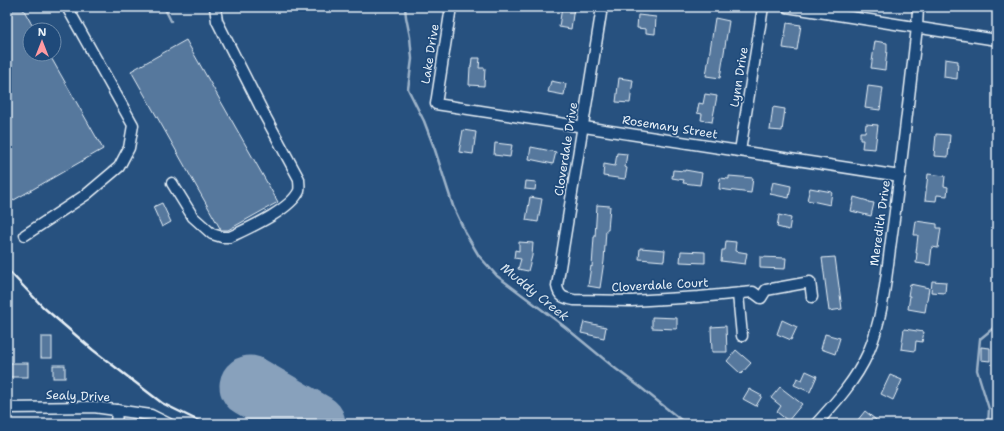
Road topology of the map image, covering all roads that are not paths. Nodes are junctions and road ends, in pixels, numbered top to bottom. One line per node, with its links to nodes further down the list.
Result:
1 (67, 7): 15 (street)
2 (215, 7): 14 (street)
3 (451, 7): 10 (street, Lake Drive)
4 (602, 7): 11 (street, Cloverdale Drive)
5 (764, 7): 12 (street, Lynn Drive)
6 (787, 7): 8 (street)
7 (918, 7): 8 (street, Meredith Drive)
8 (917, 27): 9 (street); 13 (street, Meredith Drive)
9 (997, 40)
10 (436, 104): 11 (street, Rosemary Street)
11 (583, 126): 12 (street, Rosemary Street); 17 (street, Cloverdale Drive)
12 (740, 151): 13 (street, Rosemary Street)
13 (900, 176): 24 (street, Meredith Drive)
14 (172, 183)
15 (25, 235)
16 (738, 294): 17 (street, Cloverdale Court); 18 (street, Cloverdale Court); 19 (street)
17 (560, 295)
18 (812, 297)
19 (742, 336)
20 (7, 408): 21 (street, Sealy Drive)
21 (117, 410): 22 (street); 23 (street, Sealy Drive)
22 (116, 424)
23 (169, 424)
24 (816, 424)

